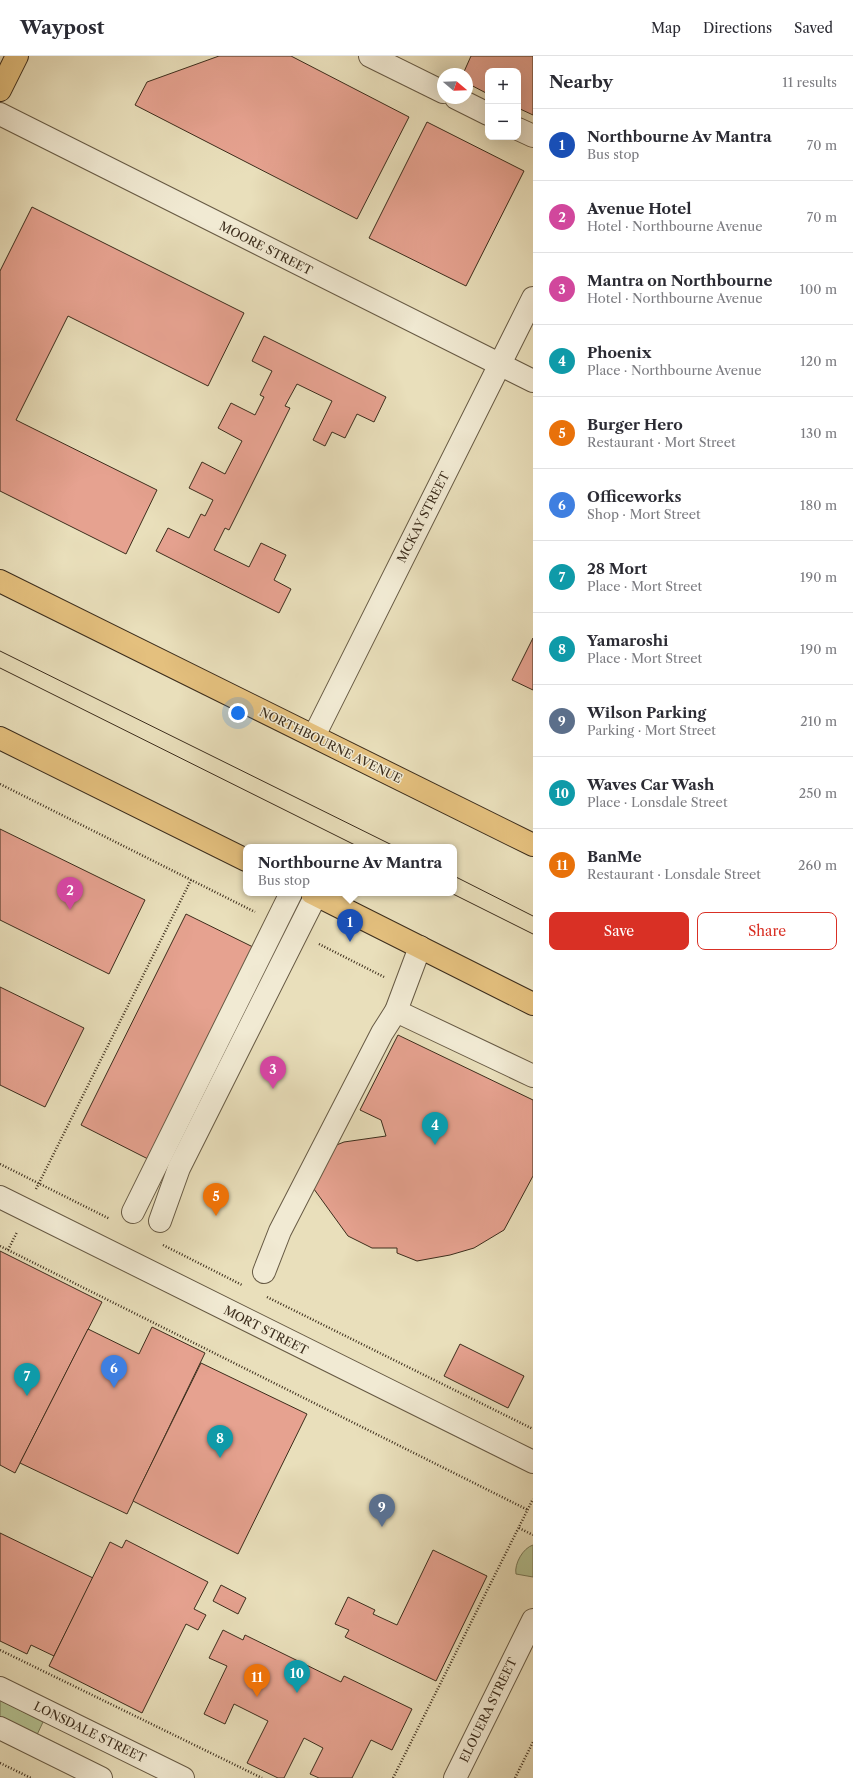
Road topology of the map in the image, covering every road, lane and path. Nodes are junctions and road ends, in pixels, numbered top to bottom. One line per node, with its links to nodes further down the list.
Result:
1 (17, 56): 4 (main road)
2 (370, 56): 3 (street)
3 (437, 89)
4 (0, 90)
5 (468, 104): 6 (street)
6 (485, 112)
7 (0, 114): 11 (street, MOORE STREET)
8 (521, 130): 9 (street)
9 (533, 136)
10 (533, 298): 11 (street, MCKAY STREET)
11 (500, 364): 12 (street, MOORE STREET); 14 (street, MCKAY STREET)
12 (533, 381)
13 (0, 581): 14 (main road, NORTHBOURNE AVENUE)
14 (314, 736): 16 (main road, NORTHBOURNE AVENUE)
15 (0, 738): 17 (main road)
16 (533, 845)
17 (243, 859)
18 (191, 880): 27 (path)
19 (290, 896): 28 (street)
20 (313, 896): 29 (street)
21 (318, 896): 22 (main road)
22 (420, 947): 23 (main road); 24 (street)
23 (533, 1004)
24 (396, 1011): 25 (street); 32 (street)
25 (533, 1076)
26 (0, 1197): 27 (street, MORT STREET)
27 (27, 1210): 31 (path); 33 (street, MORT STREET)
28 (133, 1212)
29 (160, 1221)
30 (0, 1246): 31 (path)
31 (8, 1250): 35 (path)
32 (264, 1272)
33 (533, 1462)
34 (533, 1499): 35 (path)
35 (528, 1510): 36 (path)
36 (519, 1528): 37 (path); 48 (path)
37 (533, 1535)
38 (533, 1620): 49 (street, ELOUERA STREET)
39 (0, 1650): 47 (path)
40 (0, 1688): 46 (street, LONSDALE STREET)
41 (0, 1728): 45 (street)
42 (533, 1742): 50 (path)
43 (0, 1763): 44 (path)
44 (31, 1778)
45 (101, 1778)
46 (181, 1778)
47 (262, 1778)
48 (393, 1778)
49 (455, 1778)
50 (515, 1778)

